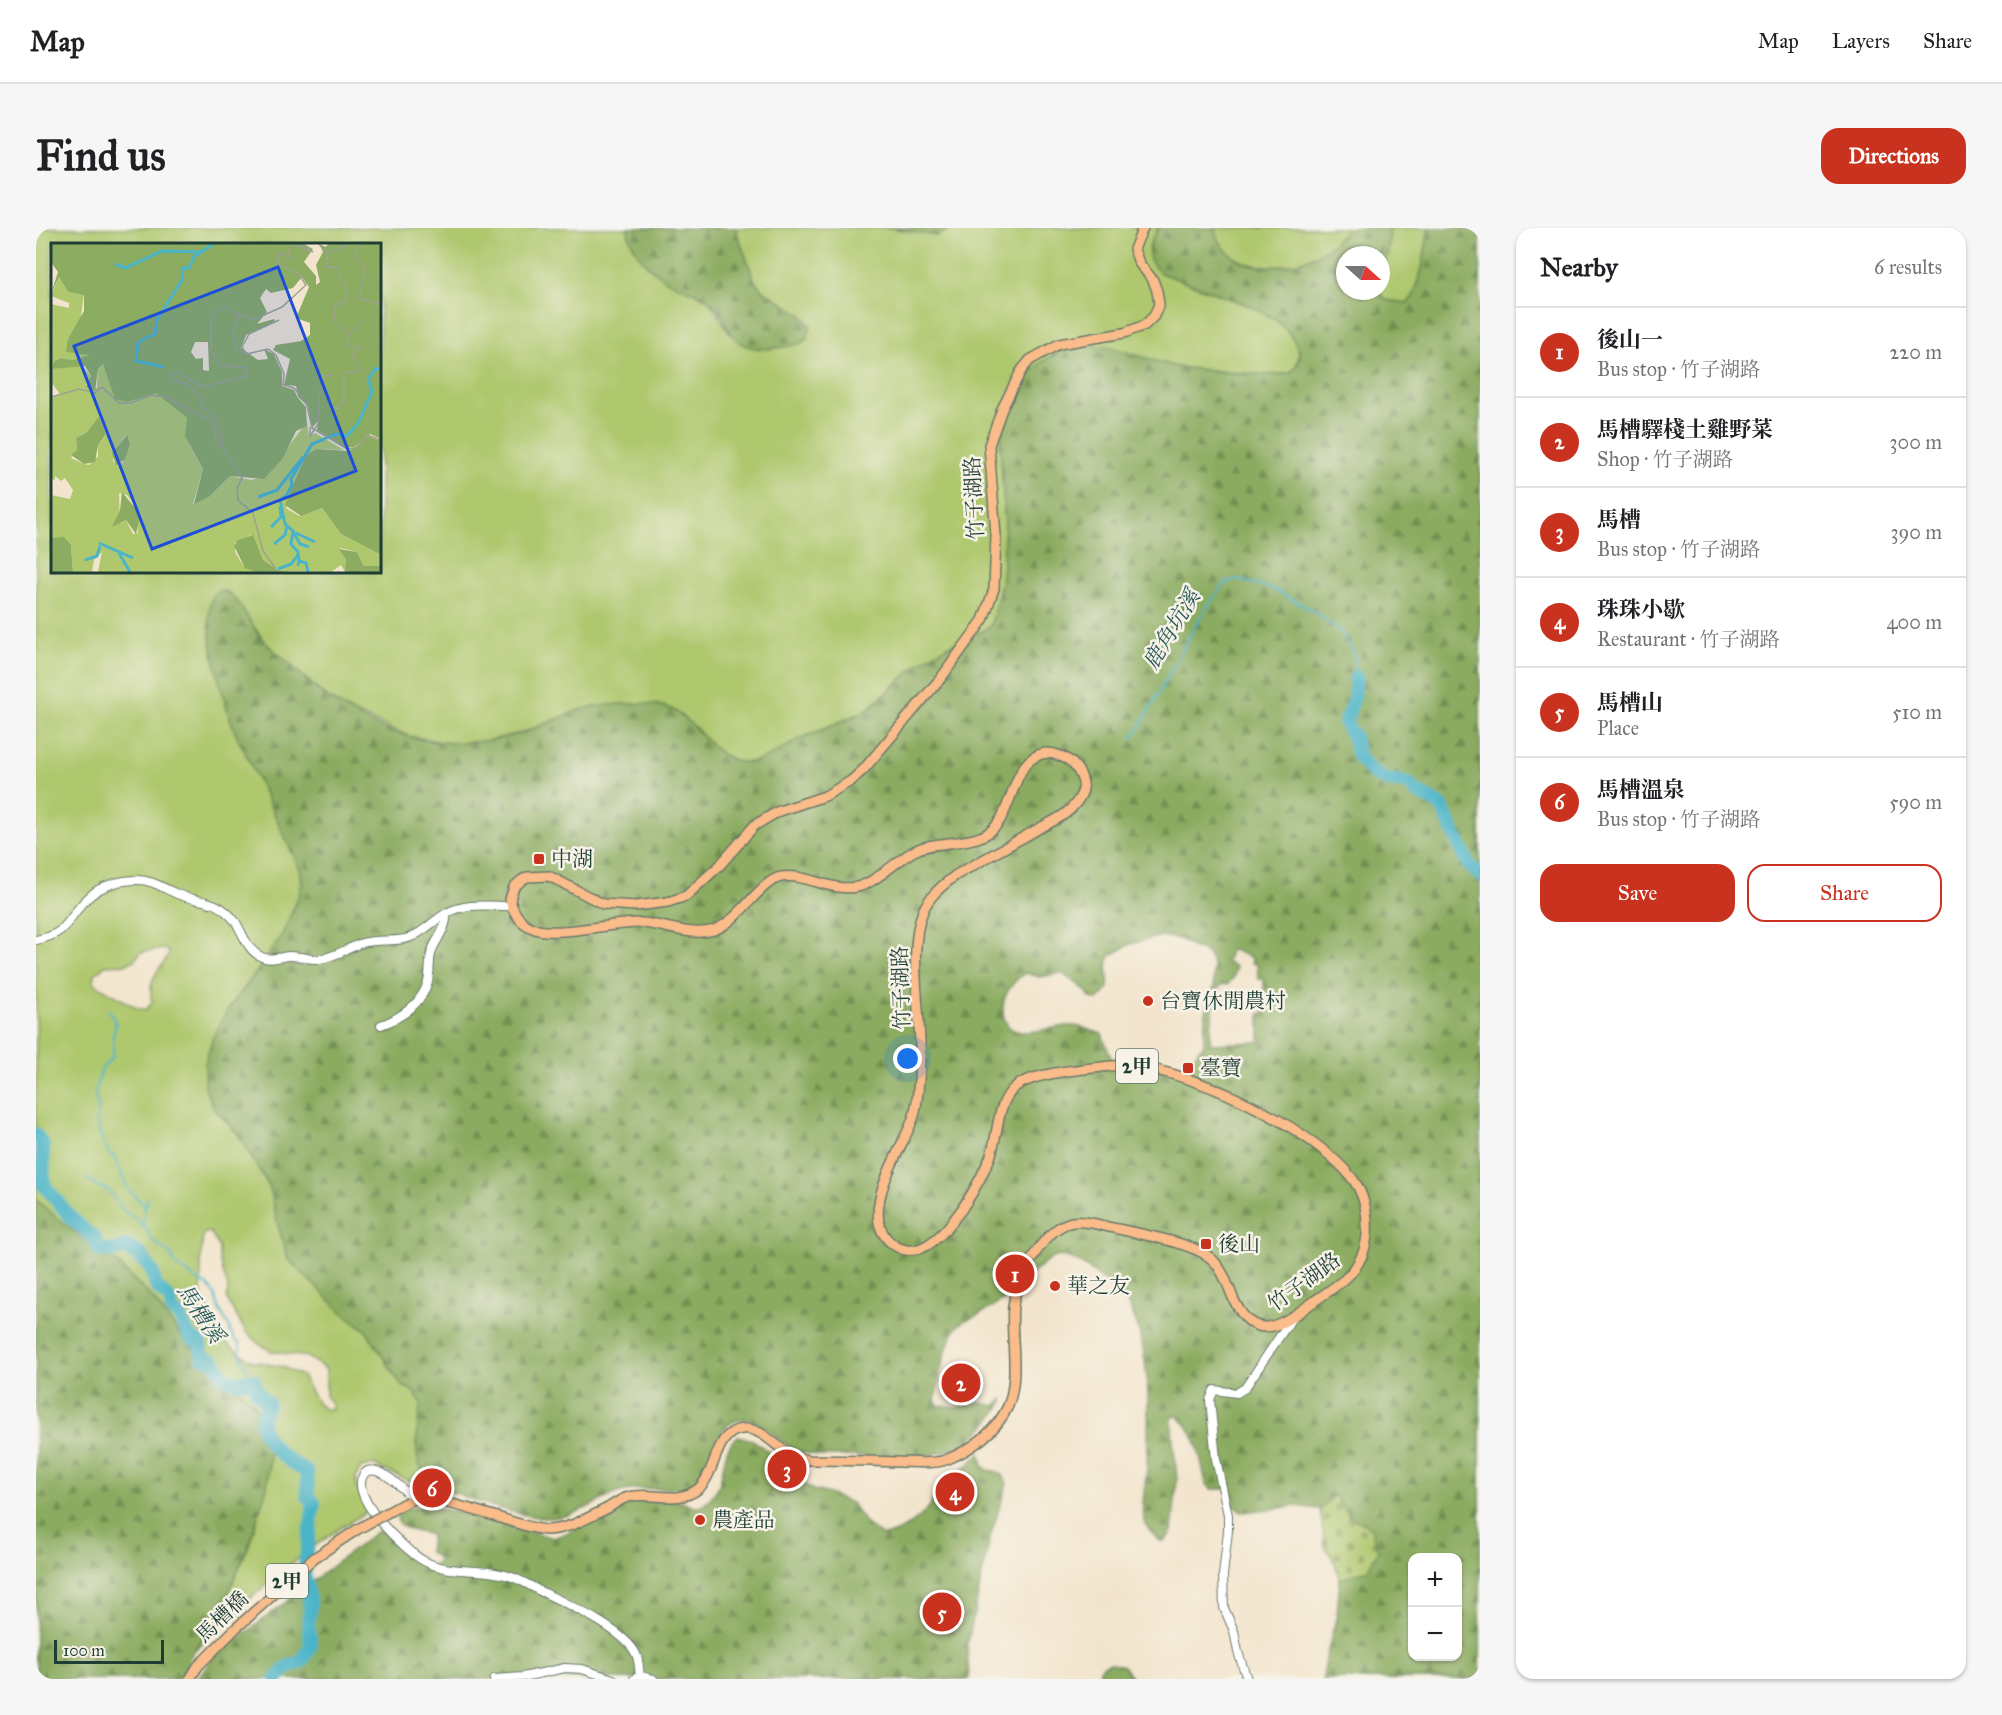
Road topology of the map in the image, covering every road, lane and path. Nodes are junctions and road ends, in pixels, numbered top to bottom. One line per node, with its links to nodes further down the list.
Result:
1 (1143, 228): 2 (main road, 竹子湖路)
2 (512, 906): 3 (street); 6 (main road, 竹子湖路 / 2甲)
3 (446, 913): 4 (street); 5 (street)
4 (36, 940)
5 (381, 1025)
6 (1293, 1317): 7 (main road, 竹子湖路 / 2甲); 13 (street)
7 (414, 1499): 8 (street); 9 (main road, 馬槽橋 / 2甲, bridge)
8 (637, 1678): 12 (street)
9 (190, 1679)
10 (494, 1679): 11 (street)
11 (613, 1679)
12 (653, 1679)
13 (1247, 1679)

